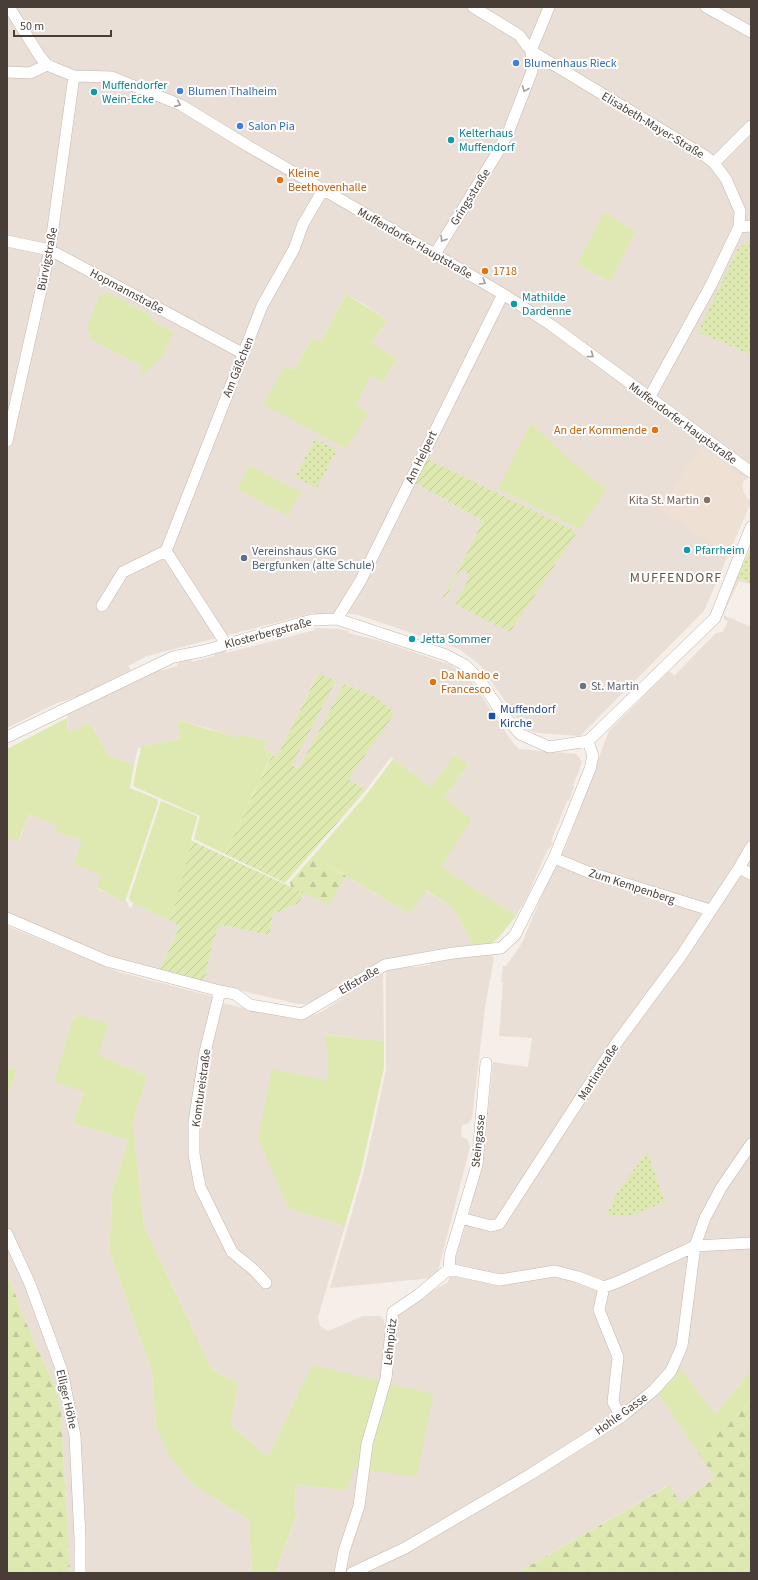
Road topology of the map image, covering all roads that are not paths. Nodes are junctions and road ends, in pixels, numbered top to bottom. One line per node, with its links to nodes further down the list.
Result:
1 (9, 7): 7 (street)
2 (473, 7): 6 (street)
3 (548, 7): 6 (street)
4 (706, 7): 5 (street)
5 (751, 32)
6 (531, 51): 11 (street, Elisabeth-Mayer-Straße); 17 (street, Gringsstraße, one-way to 17)
7 (47, 65): 8 (street); 9 (street)
8 (7, 72)
9 (74, 76): 12 (street, Muffendorfer Hauptstraße, one-way to 12); 16 (street, Bürvigstraße)
10 (751, 126): 11 (street)
11 (714, 163): 14 (street, Elisabeth-Mayer-Straße)
12 (323, 190): 17 (street, Muffendorfer Hauptstraße); 19 (street, Am Gäßchen)
13 (751, 226): 14 (street)
14 (739, 227): 20 (street)
15 (7, 241): 16 (street, Hopmannstraße)
16 (50, 250): 19 (street, Hopmannstraße); 21 (street, Bürvigstraße)
17 (434, 254): 18 (street, Muffendorfer Hauptstraße, one-way to 18)
18 (503, 294): 20 (street, Muffendorfer Hauptstraße, one-way to 20); 26 (street, Am Helpert)
19 (244, 354): 24 (street, Am Gäßchen)
20 (649, 398): 22 (street, Muffendorfer Hauptstraße)
21 (7, 441)
22 (751, 472)
23 (751, 527): 29 (street)
24 (166, 551): 25 (street); 27 (street)
25 (102, 606)
26 (337, 619): 27 (street, Klosterbergstraße); 29 (street, Klosterbergstraße)
27 (226, 644): 28 (street, Klosterbergstraße)
28 (7, 737)
29 (588, 741): 31 (street, Elfstraße)
30 (751, 847): 32 (street, Martinstraße)
31 (554, 858): 34 (street, Zum Kempenberg); 36 (street, Elfstraße)
32 (739, 868): 33 (street); 34 (street, Martinstraße)
33 (751, 874)
34 (710, 910): 39 (street, Martinstraße)
35 (7, 918): 36 (street, Elfstraße)
36 (220, 991): 44 (street, Komtureistraße)
37 (486, 1063): 39 (street, Steingasse)
38 (751, 1144): 42 (street, Hohle Gasse)
39 (461, 1218): 43 (street)
40 (7, 1234): 47 (street, Elliger Höhe)
41 (751, 1243): 42 (street)
42 (695, 1246): 45 (street); 46 (street, Hohle Gasse)
43 (449, 1269): 45 (street); 48 (street, Lehnpütz)
44 (266, 1283)
45 (604, 1287): 46 (street)
46 (621, 1416): 49 (street, Hohle Gasse)
47 (80, 1573)
48 (340, 1573)
49 (352, 1573)

